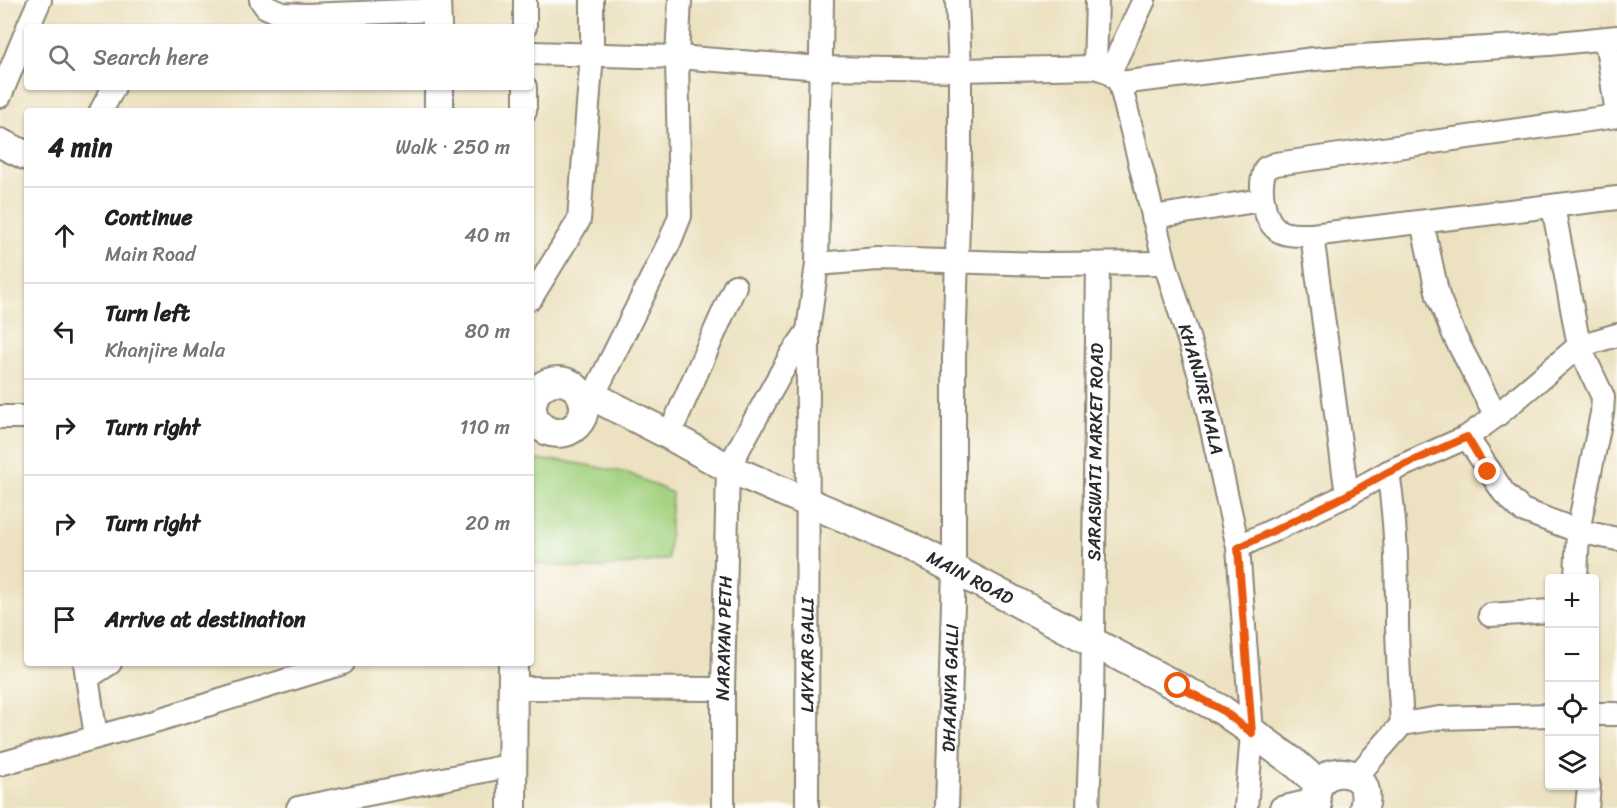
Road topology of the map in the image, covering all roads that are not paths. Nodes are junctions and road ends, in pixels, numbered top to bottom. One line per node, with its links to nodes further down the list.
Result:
1 (39, 0): 12 (street)
2 (261, 0): 10 (street)
3 (525, 0): 13 (street)
4 (592, 0): 17 (street)
5 (680, 0): 18 (street)
6 (822, 0): 19 (street, LAYKAR GALLI)
7 (957, 0): 20 (street, DHAANYA GALLI)
8 (1097, 0): 21 (street, KHANJIRE MALA)
9 (1144, 0): 21 (street)
10 (306, 8): 11 (street)
11 (436, 12)
12 (30, 24)
13 (525, 24)
14 (1612, 38): 21 (street); 29 (street)
15 (24, 39): 25 (street)
16 (534, 53): 17 (street)
17 (592, 54): 18 (street); 43 (street)
18 (677, 57): 19 (street); 48 (street)
19 (821, 68): 20 (street); 40 (street, LAYKAR GALLI)
20 (960, 70): 21 (street); 38 (street, DHAANYA GALLI)
21 (1108, 74): 35 (street, KHANJIRE MALA)
22 (112, 90): 26 (street)
23 (439, 90): 27 (main road)
24 (525, 90): 28 (street)
25 (0, 96)
26 (103, 108)
27 (439, 108)
28 (525, 108)
29 (1617, 115): 33 (street)
30 (0, 144): 31 (main road)
31 (24, 155)
32 (1617, 198): 34 (street)
33 (1262, 200): 35 (street); 37 (street)
34 (1553, 206): 36 (street); 46 (street)
35 (1152, 217): 39 (street, KHANJIRE MALA)
36 (1422, 222): 37 (street); 50 (street)
37 (1312, 236): 57 (street)
38 (956, 261): 40 (street); 41 (street); 62 (street, DHAANYA GALLI)
39 (1165, 263): 41 (street); 61 (street, KHANJIRE MALA)
40 (818, 264): 44 (street, LAYKAR GALLI)
41 (1098, 264): 66 (street, SARASWATI MARKET ROAD)
42 (735, 286): 53 (street)
43 (534, 293)
44 (808, 331): 55 (street); 58 (street, LAYKAR GALLI)
45 (1617, 335): 46 (street)
46 (1579, 346): 50 (street); 59 (street)
47 (534, 395): 48 (main road)
48 (593, 398): 49 (main road); 53 (main road, MAIN ROAD)
49 (534, 416)
50 (1496, 416): 54 (street)
51 (0, 417): 52 (street)
52 (24, 417)
53 (669, 435): 55 (main road, MAIN ROAD)
54 (1467, 437): 56 (street); 59 (street)
55 (728, 468): 58 (main road, MAIN ROAD); 71 (street, NARAYAN PETH)
56 (1388, 472): 57 (street); 75 (street)
57 (1347, 495): 61 (street)
58 (809, 502): 62 (main road, MAIN ROAD); 87 (street, LAYKAR GALLI)
59 (1578, 531): 60 (street); 63 (street)
60 (1617, 539)
61 (1238, 548): 76 (street, KHANJIRE MALA)
62 (954, 568): 66 (main road, MAIN ROAD); 83 (street, DHAANYA GALLI)
63 (1576, 574)
64 (1545, 611): 65 (street)
65 (1490, 615)
66 (1092, 640): 76 (main road, MAIN ROAD); 88 (street, SARASWATI MARKET ROAD)
67 (101, 666): 69 (street)
68 (333, 666): 77 (street)
69 (86, 671): 77 (street)
70 (513, 676): 71 (street); 79 (main road)
71 (723, 689): 86 (street, NARAYAN PETH)
72 (1599, 714): 73 (street)
73 (1617, 714)
74 (1545, 716): 75 (street)
75 (1402, 724): 80 (street)
76 (1252, 733): 82 (main road, MAIN ROAD); 89 (street, KHANJIRE MALA)
77 (96, 737): 78 (street)
78 (0, 764)
79 (513, 765): 84 (street); 85 (main road)
80 (1356, 777): 82 (main road); 91 (main road)
81 (1589, 790): 92 (street)
82 (1317, 797): 90 (street)
83 (951, 805)
84 (298, 808)
85 (512, 808)
86 (723, 808)
87 (807, 808)
88 (1089, 808)
89 (1246, 808)
90 (1281, 808)
91 (1365, 808)
92 (1587, 808)

